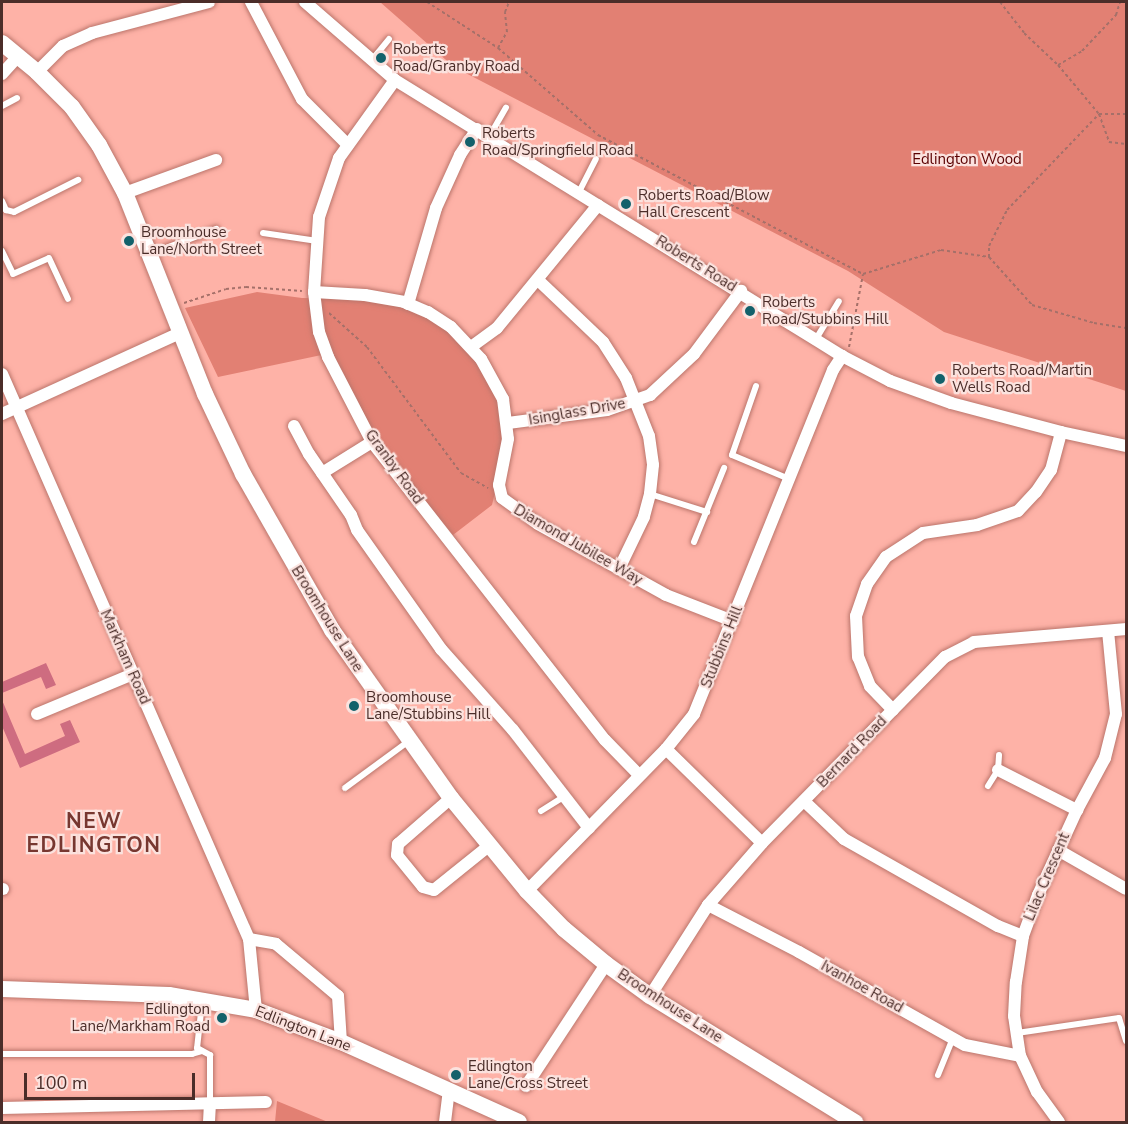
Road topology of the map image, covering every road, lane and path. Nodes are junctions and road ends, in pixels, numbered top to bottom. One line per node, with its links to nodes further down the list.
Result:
1 (209, 2): 14 (street)
2 (251, 2): 25 (street)
3 (305, 2): 12 (street, Roberts Road)
4 (427, 2): 10 (path)
5 (509, 2): 10 (path)
6 (1000, 2): 13 (path)
7 (1120, 2): 13 (path)
8 (389, 39): 12 (lane)
9 (2, 43): 11 (street, Broomhouse Lane)
10 (498, 48): 39 (path)
11 (18, 56): 14 (street, Broomhouse Lane); 15 (street)
12 (372, 61): 16 (street, Roberts Road)
13 (1058, 65): 20 (path)
14 (37, 72): 30 (street, Broomhouse Lane)
15 (2, 74)
16 (395, 80): 22 (street, Roberts Road); 25 (street, Granby Road)
17 (16, 98): 18 (lane)
18 (2, 106)
19 (506, 108): 23 (lane)
20 (1099, 114): 21 (path); 24 (path); 38 (path)
21 (1126, 114)
22 (477, 129): 23 (street, Roberts Road); 45 (street)
23 (489, 137): 29 (street, Roberts Road)
24 (1126, 144)
25 (348, 145): 35 (street, Granby Road)
26 (596, 159): 29 (lane)
27 (216, 160): 30 (street)
28 (78, 180): 31 (lane)
29 (579, 192): 32 (street, Roberts Road)
30 (125, 193): 37 (street, Broomhouse Lane)
31 (2, 201)
32 (598, 205): 40 (street); 41 (street, Roberts Road)
33 (216, 229): 37 (lane)
34 (263, 233): 35 (lane)
35 (317, 241): 42 (street, Granby Road)
36 (2, 251): 43 (lane)
37 (150, 255): 47 (street, Broomhouse Lane)
38 (989, 257): 39 (path); 48 (path)
39 (863, 274): 52 (path)
40 (538, 280): 51 (street); 55 (street)
41 (741, 291): 50 (street, Roberts Road); 55 (street, Isinglass Drive)
42 (314, 292): 45 (street, Diamond Jubilee Way); 46 (street, Granby Road); 47 (path)
43 (68, 299)
44 (839, 301): 50 (lane)
45 (408, 303): 51 (street, Diamond Jubilee Way)
46 (316, 306): 61 (street, Granby Road); 66 (path)
47 (170, 308): 49 (street, Broomhouse Lane)
48 (1126, 328)
49 (180, 333): 56 (street); 77 (street, Broomhouse Lane)
50 (816, 339): 52 (street, Roberts Road)
51 (471, 346): 58 (street, Diamond Jubilee Way)
52 (844, 357): 60 (street, Roberts Road); 65 (street, Stubbins Hill)
53 (2, 374): 56 (street, Markham Road)
54 (756, 386): 65 (lane)
55 (637, 401): 58 (street, Isinglass Drive); 67 (street)
56 (16, 408): 57 (street); 74 (street, Markham Road)
57 (2, 414)
58 (508, 423): 66 (street, Diamond Jubilee Way)
59 (294, 426): 64 (street)
60 (1060, 432): 62 (street, Roberts Road); 75 (street)
61 (372, 442): 64 (street); 81 (street, Granby Road)
62 (1126, 446)
63 (724, 468): 68 (lane)
64 (322, 473): 84 (street)
65 (790, 479): 71 (street, Stubbins Hill)
66 (500, 492): 70 (street, Diamond Jubilee Way)
67 (650, 494): 68 (lane); 70 (street)
68 (707, 512): 69 (lane)
69 (694, 542)
70 (619, 569): 71 (street, Diamond Jubilee Way)
71 (733, 621): 78 (street, Stubbins Hill)
72 (1126, 629): 73 (street, Bernard Road)
73 (1108, 631): 75 (street, Bernard Road); 87 (street, Lilac Crescent)
74 (133, 674): 76 (street); 97 (street, Markham Road)
75 (893, 710): 86 (street, Bernard Road)
76 (38, 714)
77 (409, 741): 83 (lane); 85 (street, Broomhouse Lane)
78 (666, 749): 81 (street, Stubbins Hill); 90 (street)
79 (999, 756): 80 (lane)
80 (998, 771): 82 (lane); 87 (street)
81 (639, 775): 89 (street, Stubbins Hill)
82 (988, 786)
83 (345, 788)
84 (565, 796): 88 (lane); 89 (street)
85 (451, 798): 91 (street, Broomhouse Lane); 91 (street)
86 (804, 801): 90 (street, Bernard Road); 96 (street)
87 (1077, 810): 92 (street, Lilac Crescent)
88 (542, 811)
89 (589, 828): 94 (street, Stubbins Hill)
90 (762, 843): 95 (street, Bernard Road)
91 (490, 845): 94 (street, Broomhouse Lane)
92 (1058, 850): 93 (street); 96 (street, Lilac Crescent)
93 (1126, 889)
94 (527, 891): 98 (street, Broomhouse Lane)
95 (708, 905): 100 (street, Bernard Road); 104 (street, Ivanhoe Road)
96 (1023, 936): 103 (street, Lilac Crescent)
97 (249, 939): 102 (street, Markham Road); 106 (street)
98 (606, 963): 100 (street, Broomhouse Lane); 111 (street)
99 (2, 988): 101 (street, Edlington Lane)
100 (650, 996): 119 (street, Broomhouse Lane)
101 (203, 1000): 102 (street, Edlington Lane); 107 (lane)
102 (256, 1010): 106 (street, Edlington Lane)
103 (1017, 1033): 105 (lane); 109 (street, Lilac Crescent)
104 (953, 1038): 109 (street, Ivanhoe Road); 110 (lane)
105 (1126, 1041)
106 (341, 1042): 112 (street, Edlington Lane)
107 (202, 1051): 108 (lane); 114 (lane)
108 (2, 1054)
109 (1020, 1056): 120 (street, Lilac Crescent)
110 (938, 1075)
111 (526, 1086)
112 (449, 1090): 117 (street); 118 (street, Edlington Lane)
113 (266, 1102): 114 (street)
114 (210, 1104): 115 (street); 116 (street)
115 (2, 1108)
116 (209, 1122)
117 (445, 1122)
118 (514, 1122)
119 (855, 1122)
120 (1059, 1122)

